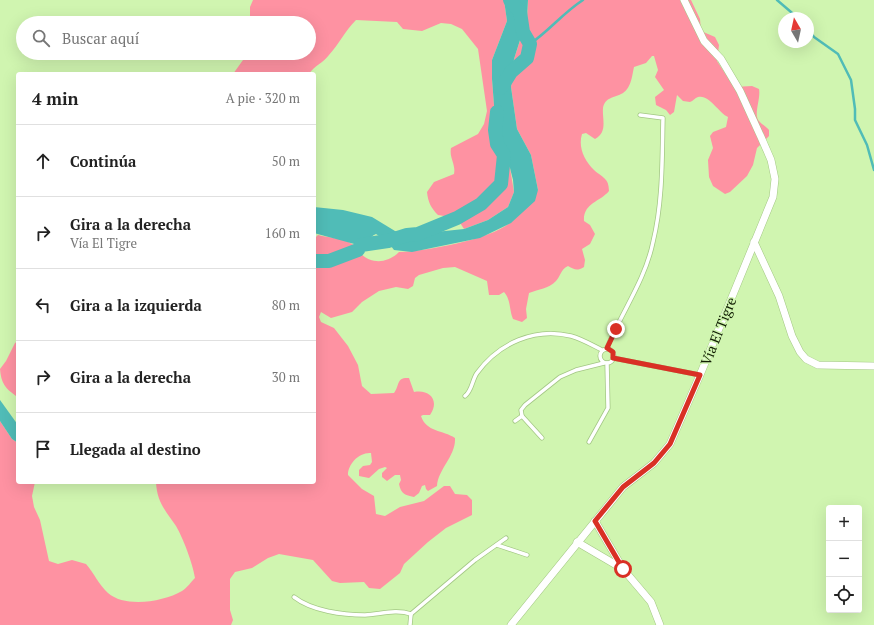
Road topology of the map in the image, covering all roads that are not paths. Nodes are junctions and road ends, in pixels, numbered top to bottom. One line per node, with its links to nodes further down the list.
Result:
1 (684, 0): 3 (street, Vía El Tigre)
2 (640, 115): 4 (lane)
3 (754, 242): 8 (street); 9 (street, Vía El Tigre)
4 (607, 348): 5 (lane); 6 (lane)
5 (602, 350): 7 (lane); 10 (lane)
6 (613, 358): 7 (lane); 9 (lane)
7 (605, 363): 11 (lane); 14 (lane)
8 (874, 366)
9 (700, 375): 15 (street, Vía El Tigre)
10 (465, 396)
11 (522, 416): 12 (lane); 13 (lane)
12 (515, 421)
13 (542, 438)
14 (588, 442)
15 (595, 521): 17 (street, Vía El Tigre); 20 (street)
16 (506, 538): 18 (lane)
17 (577, 542): 20 (street); 24 (street, Vía El Tigre)
18 (497, 545): 19 (lane); 22 (lane)
19 (527, 555)
20 (623, 569): 25 (street)
21 (294, 597): 22 (lane)
22 (411, 614): 23 (lane)
23 (410, 625)
24 (511, 625)
25 (660, 625)

